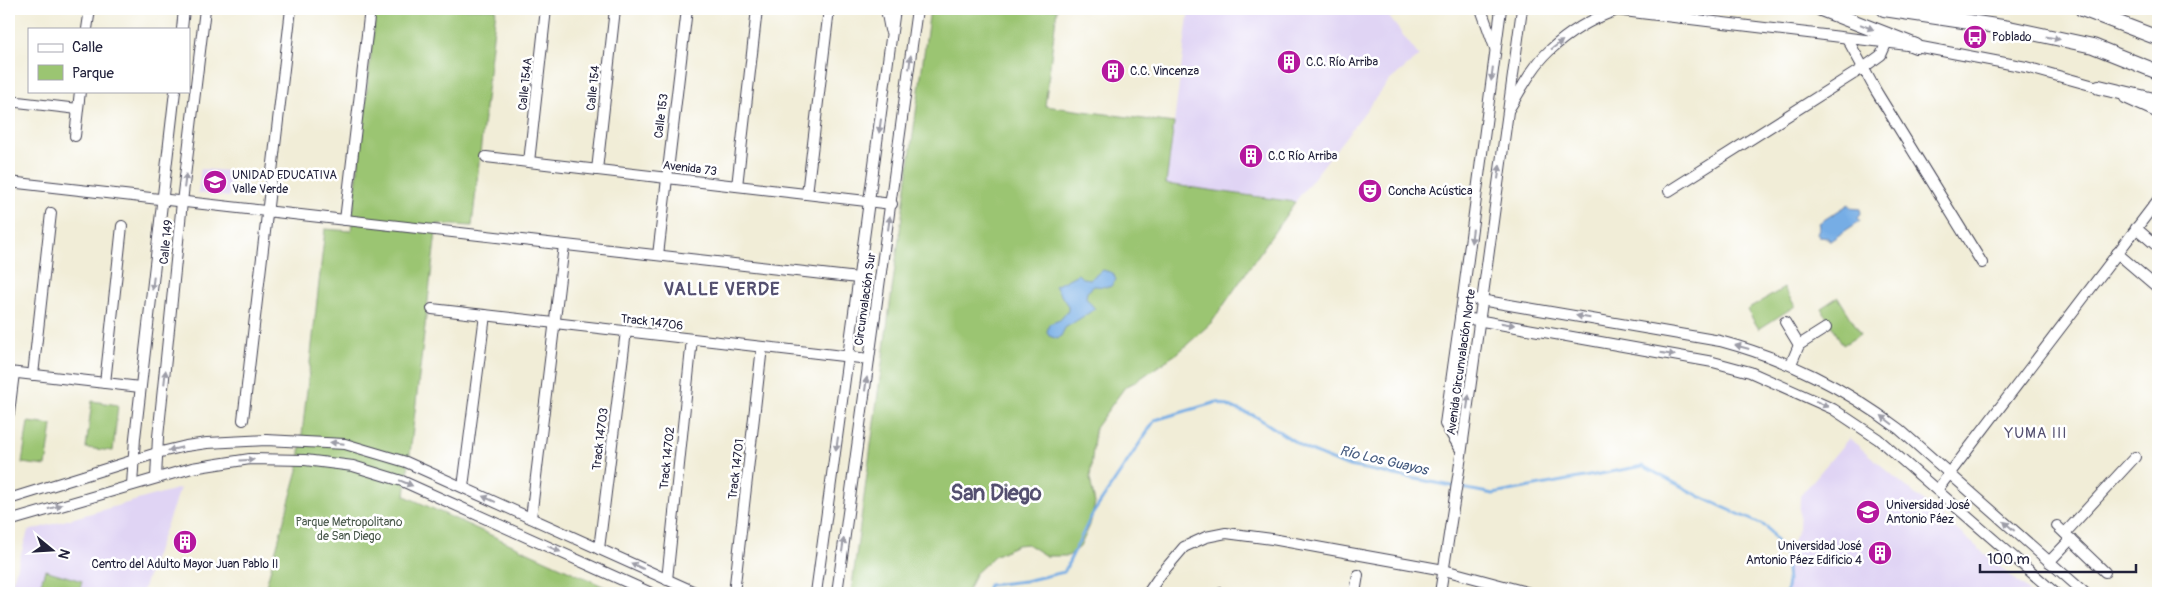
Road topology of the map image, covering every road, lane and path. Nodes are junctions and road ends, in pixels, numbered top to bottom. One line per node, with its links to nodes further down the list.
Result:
1 (90, 9): 21 (street)
2 (184, 9): 22 (street)
3 (205, 9): 51 (street, Calle 149, one-way to 3)
4 (291, 9): 53 (street)
5 (370, 9): 55 (street)
6 (546, 9): 41 (street, Calle 154A)
7 (615, 9): 42 (street, Calle 154)
8 (686, 9): 43 (street, Calle 153)
9 (757, 9): 45 (street)
10 (829, 9): 47 (street)
11 (886, 9): 23 (street)
12 (895, 9): 23 (street, Circunvalación Sur)
13 (917, 9): 52 (street, Circunvalación Sur, one-way to 13)
14 (1481, 9): 28 (street)
15 (1501, 9): 28 (street, Avenida Circunvalación Norte)
16 (1522, 9): 37 (street, Avenida Circunvalación Norte)
17 (1821, 9): 27 (main road, one-way to 27)
18 (1884, 9): 30 (main road, one-way to 30)
19 (2082, 9): 24 (main road)
20 (1612, 10): 25 (street); 37 (street, one-way to 20)
21 (87, 28)
22 (182, 28)
23 (892, 38): 50 (street, Circunvalación Sur, one-way to 50)
24 (2158, 38)
25 (1848, 40): 26 (street); 29 (street)
26 (1886, 44): 27 (street); 29 (street)
27 (1916, 46): 31 (street)
28 (1496, 50): 65 (street, Avenida Circunvalación Norte, one-way to 65)
29 (1863, 68): 46 (street); 62 (street)
30 (2158, 72)
31 (2099, 87): 34 (main road); 38 (street)
32 (80, 92): 36 (street)
33 (175, 92): 48 (street, Calle 149)
34 (2158, 100)
35 (9, 101): 36 (street)
36 (78, 109): 39 (street)
37 (1508, 112): 66 (street, Avenida Circunvalación Norte, one-way to 37)
38 (2158, 114)
39 (75, 136)
40 (486, 157): 41 (street, Avenida 73)
41 (529, 162): 42 (street, Avenida 73)
42 (597, 170): 43 (street, Avenida 73)
43 (667, 178): 45 (street, Avenida 73); 61 (street, Calle 153)
44 (9, 182): 48 (street)
45 (737, 186): 47 (street, Avenida 73)
46 (1669, 192)
47 (807, 194): 50 (street, Avenida 73)
48 (162, 200): 51 (street); 84 (street, Calle 149, one-way to 84)
49 (2158, 200): 57 (street)
50 (870, 201): 52 (street, Avenida 73); 63 (street, Circunvalación Sur)
51 (182, 202): 53 (street); 88 (street, Calle 149, one-way to 51)
52 (892, 204): 79 (street, Circunvalación Sur, one-way to 52)
53 (268, 212): 55 (street); 86 (street)
54 (51, 213): 82 (street)
55 (345, 220): 58 (street)
56 (122, 226): 83 (street)
57 (2136, 228): 59 (street); 60 (street)
58 (564, 245): 61 (street); 72 (street)
59 (2158, 247)
60 (2117, 253): 64 (street); 91 (street)
61 (658, 255): 63 (street)
62 (1982, 263)
63 (858, 278): 78 (street, Circunvalación Sur)
64 (2158, 288)
65 (1464, 296): 66 (street); 69 (street, Avenida Circunvalación Norte)
66 (1482, 299): 70 (street, Avenida Circunvalación Norte); 80 (street, one-way to 66)
67 (432, 309): 68 (street, Track 14706)
68 (485, 315): 72 (street, Track 14706); 94 (street)
69 (1460, 317): 70 (street); 87 (street, Avenida Circunvalación Norte)
70 (1479, 320): 87 (street, Avenida Circunvalación Norte, one-way to 70); 95 (street, one-way to 95)
71 (1785, 322): 76 (street)
72 (554, 323): 74 (street, Track 14706); 97 (street)
73 (1826, 328): 76 (street)
74 (626, 332): 75 (street, Track 14706); 100 (street, Track 14703)
75 (692, 339): 77 (street, Track 14706); 105 (street, Track 14702)
76 (1799, 345): 80 (street)
77 (762, 347): 78 (street, Track 14706); 108 (street, Track 14701)
78 (848, 357): 79 (street, Track 14706); 109 (street, Circunvalación Sur, one-way to 109)
79 (869, 359): 110 (street, Circunvalación Sur, one-way to 79)
80 (1791, 364): 91 (street, one-way to 80)
81 (11, 372): 82 (street); 85 (street)
82 (33, 375): 83 (street)
83 (105, 383): 84 (street)
84 (140, 387): 90 (street, Calle 149)
85 (9, 413)
86 (243, 420)
87 (1461, 450): 102 (street)
88 (157, 453): 90 (street); 92 (street, Calle 149); 94 (street, one-way to 88)
89 (2135, 457): 99 (street)
90 (132, 461): 93 (street, Calle 149); 96 (street)
91 (1948, 473): 95 (street); 101 (street, one-way to 91)
92 (156, 478): 93 (street); 106 (street, one-way to 106)
93 (132, 485): 98 (street, one-way to 93)
94 (463, 487): 97 (street, one-way to 94)
95 (1937, 490): 117 (street)
96 (9, 499)
97 (531, 518): 100 (street)
98 (9, 521)
99 (2064, 533): 101 (street); 103 (street)
100 (600, 549): 105 (street, one-way to 100)
101 (2049, 562): 118 (street)
102 (1444, 570): 111 (street); 115 (street); 116 (street)
103 (2105, 572)
104 (1358, 575): 114 (street)
105 (668, 580): 107 (street)
106 (651, 593)
107 (697, 593)
108 (734, 593)
109 (816, 593)
110 (837, 593)
111 (1148, 593)
112 (1221, 593): 113 (street)
113 (1232, 593)
114 (1355, 593)
115 (1440, 593)
116 (1530, 593)
117 (2055, 593)
118 (2085, 593)

